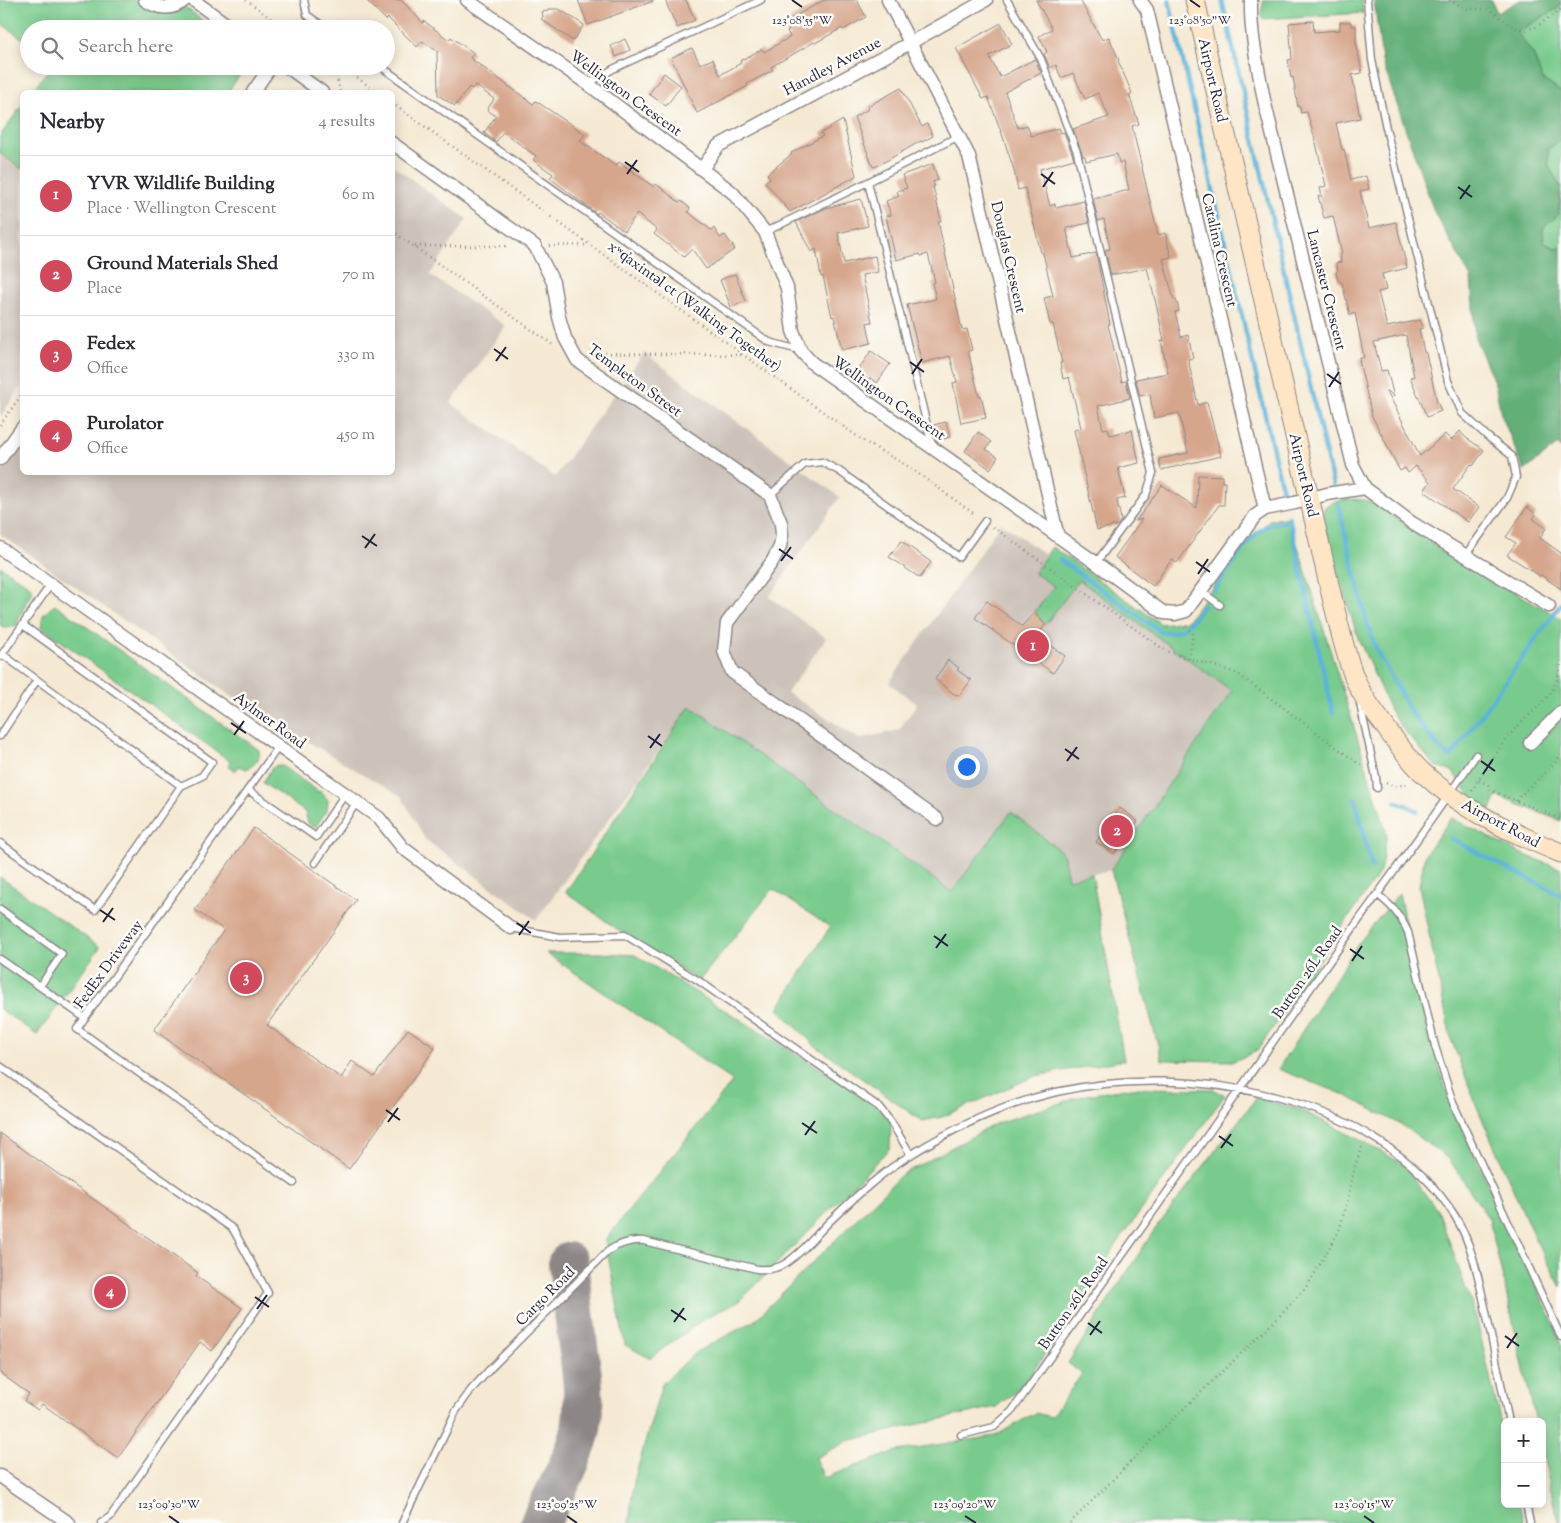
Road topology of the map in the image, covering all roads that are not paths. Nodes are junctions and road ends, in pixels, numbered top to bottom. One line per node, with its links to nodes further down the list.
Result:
1 (145, 0): 2 (street)
2 (185, 0)
3 (193, 0): 14 (street)
4 (304, 0): 15 (lane)
5 (762, 0): 20 (lane)
6 (888, 0): 16 (street, Douglas Crescent)
7 (986, 0): 16 (street, Handley Avenue)
8 (1007, 0): 40 (lane)
9 (1140, 0): 35 (street, Catalina Crescent)
10 (1195, 0): 34 (street, Airport Road)
11 (1251, 0): 32 (street, Lancaster Crescent)
12 (1367, 0): 39 (lane)
13 (470, 1): 20 (street, Wellington Crescent)
14 (221, 20)
15 (315, 20)
16 (910, 43): 23 (street, Douglas Crescent); 25 (street, Handley Avenue)
17 (264, 75): 21 (street)
18 (298, 75): 22 (street)
19 (393, 75): 28 (lane)
20 (588, 84): 25 (street, Wellington Crescent)
21 (253, 90)
22 (319, 90)
23 (958, 136): 26 (lane); 37 (street, Douglas Crescent)
24 (395, 145): 33 (street, Templeton Street)
25 (702, 169): 27 (street, Wellington Crescent)
26 (868, 182): 27 (lane); 30 (lane)
27 (765, 232): 28 (street, Wellington Crescent)
28 (801, 351): 30 (street, Wellington Crescent)
29 (20, 431): 31 (street)
30 (933, 450): 37 (street, Wellington Crescent)
31 (0, 459)
32 (1366, 488): 34 (street); 39 (street, Lancaster Crescent)
33 (770, 495): 36 (lane); 60 (street)
34 (1309, 499): 35 (street); 47 (street, Airport Road)
35 (1264, 509): 42 (street, Wellington Crescent)
36 (986, 522)
37 (1058, 537): 40 (street, Wellington Crescent)
38 (0, 548): 41 (street, Aylmer Road)
39 (1465, 556): 44 (street, Lancaster Crescent)
40 (1096, 563): 42 (street, Wellington Crescent)
41 (51, 584): 45 (lane); 52 (street, Aylmer Road)
42 (1201, 591): 43 (lane)
43 (1220, 605)
44 (1548, 606)
45 (23, 624): 46 (lane); 54 (lane)
46 (1, 655): 48 (lane)
47 (1355, 679): 55 (lane); 58 (street, Airport Road)
48 (37, 680): 50 (lane); 54 (lane)
49 (1561, 712): 51 (street)
50 (0, 736)
51 (1530, 743)
52 (279, 746): 56 (lane, FedEx Driveway); 57 (street, Aylmer Road)
53 (1476, 755): 58 (lane, Button 26L Road)
54 (181, 786): 61 (lane)
55 (1376, 788)
56 (248, 790): 57 (lane); 69 (lane, FedEx Driveway)
57 (345, 794): 59 (street, Aylmer Road)
58 (1449, 794): 62 (street, Airport Road); 64 (lane, Button 26L Road)
59 (357, 802): 63 (lane); 66 (street, Aylmer Road)
60 (937, 819)
61 (0, 843)
62 (1561, 853)
63 (315, 863)
64 (1378, 894): 71 (lane, Button 26L Road); 74 (lane)
65 (0, 909): 68 (lane)
66 (511, 928): 72 (lane)
67 (0, 959): 68 (lane)
68 (40, 986): 69 (lane)
69 (85, 1018): 73 (lane, FedEx Driveway)
70 (0, 1066): 80 (lane)
71 (1241, 1089): 72 (lane, Cargo Road); 75 (lane, Cargo Road); 76 (lane, Button 26L Road)
72 (910, 1154): 81 (lane, Cargo Road)
73 (294, 1184)
74 (1561, 1337)
75 (1508, 1418)
76 (960, 1435)
77 (0, 1476): 79 (street)
78 (1527, 1508): 82 (lane)
79 (69, 1523)
80 (101, 1523)
81 (402, 1523)
82 (1530, 1523)

